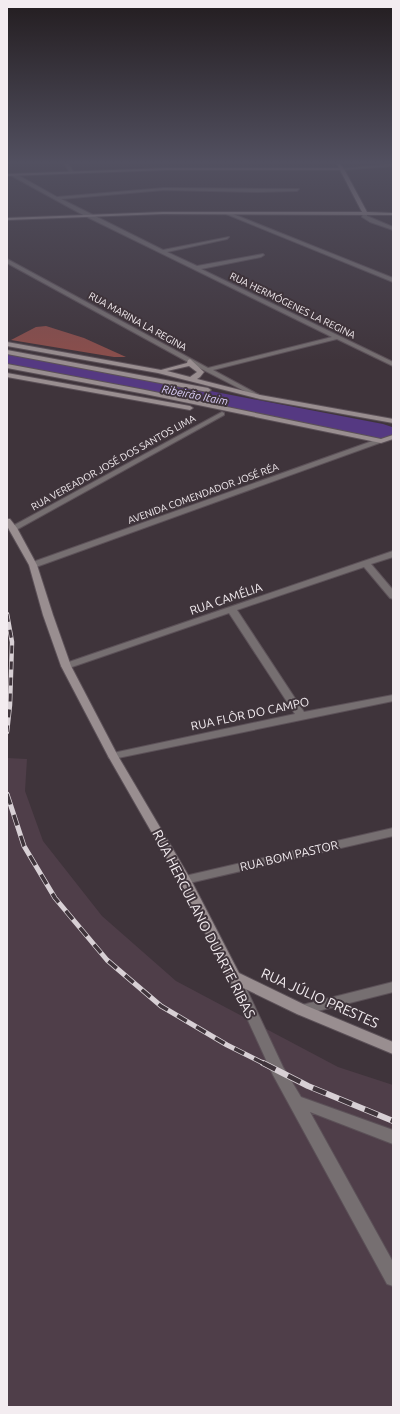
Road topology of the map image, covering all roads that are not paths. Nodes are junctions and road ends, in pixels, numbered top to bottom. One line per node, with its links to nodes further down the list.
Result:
1 (118, 229): 4 (street, RUA HERMÓGENES LA REGINA)
2 (267, 229): 8 (street)
3 (227, 238): 4 (street)
4 (164, 251): 7 (street, RUA HERMÓGENES LA REGINA)
5 (261, 255): 7 (street)
6 (7, 261): 12 (street, RUA MARINA LA REGINA)
7 (196, 268): 9 (street, RUA HERMÓGENES LA REGINA)
8 (393, 280)
9 (339, 337): 13 (street, RUA HERMÓGENES LA REGINA); 15 (street)
10 (7, 344): 16 (street)
11 (7, 352): 19 (street)
12 (190, 362): 15 (street, RUA MARINA LA REGINA); 16 (street); 18 (street)
13 (393, 364)
14 (7, 366): 26 (street)
15 (207, 370): 22 (street, RUA MARINA LA REGINA)
16 (158, 371): 18 (street)
17 (7, 375): 23 (street)
18 (193, 379): 19 (street); 20 (street)
19 (180, 384): 21 (street)
20 (245, 393): 21 (street); 22 (street)
21 (228, 394): 24 (street)
22 (260, 397): 24 (street)
23 (222, 414): 26 (street); 28 (street, RUA VEREADOR JOSÉ DOS SANTOS LIMA)
24 (393, 422)
25 (393, 437): 26 (street)
26 (381, 441): 27 (street); 31 (street, AVENIDA COMENDADOR JOSÉ RÉA)
27 (393, 444)
28 (10, 525): 31 (street, RUA HERCULANO DUARTE RIBAS)
29 (393, 554): 30 (street, RUA CAMÉLIA)
30 (365, 564): 32 (street); 33 (street, RUA CAMÉLIA)
31 (33, 565): 34 (street, RUA HERCULANO DUARTE RIBAS)
32 (393, 596)
33 (232, 610): 34 (street, RUA CAMÉLIA); 36 (street)
34 (66, 666): 37 (street, RUA HERCULANO DUARTE RIBAS)
35 (393, 698): 36 (street, RUA FLÔR DO CAMPO)
36 (301, 716): 37 (street, RUA FLÔR DO CAMPO)
37 (113, 756): 39 (street, RUA HERCULANO DUARTE RIBAS)
38 (393, 832): 39 (street, RUA BOM PASTOR)
39 (185, 880): 40 (street, RUA HERCULANO DUARTE RIBAS)
40 (234, 977): 42 (street, RUA JÚLIO PRESTES); 44 (street, RUA HERCULANO DUARTE RIBAS)
41 (393, 987): 42 (street)
42 (302, 1010): 43 (street, RUA JÚLIO PRESTES)
43 (393, 1048)
44 (296, 1101): 45 (street); 46 (street, RUA HERCULANO DUARTE RIBAS)
45 (393, 1137)
46 (393, 1278)

